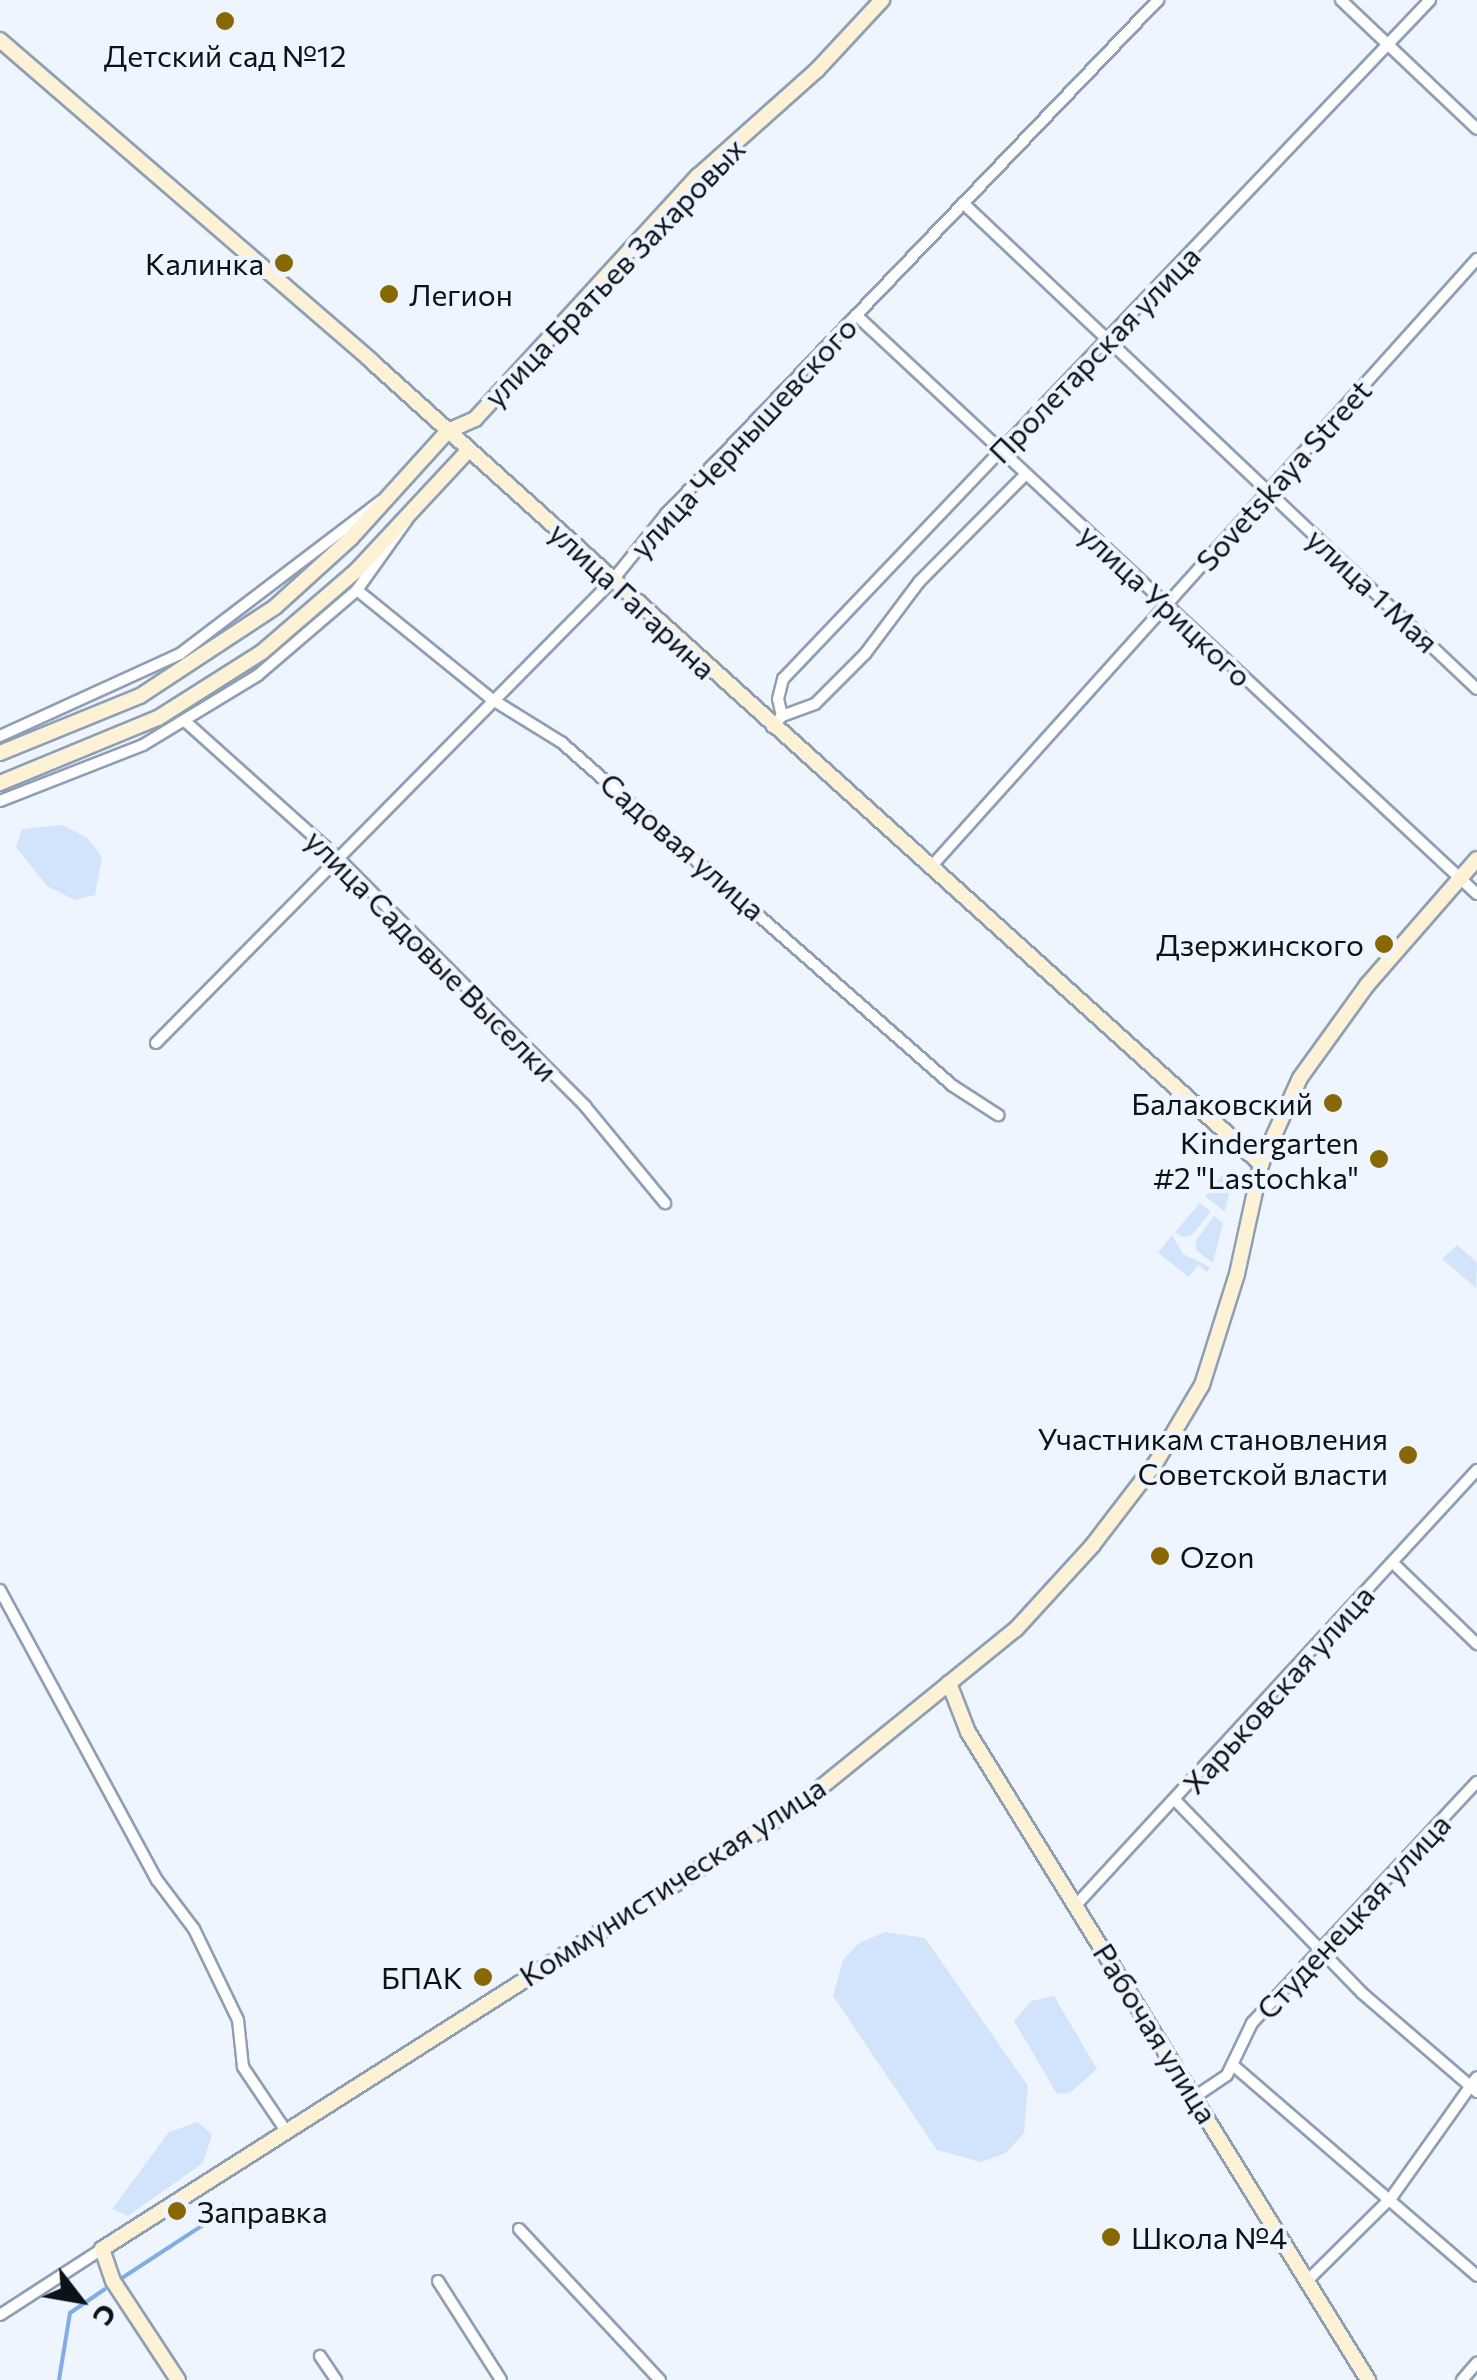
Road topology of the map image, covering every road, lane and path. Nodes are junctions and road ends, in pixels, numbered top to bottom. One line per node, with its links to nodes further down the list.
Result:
1 (882, 0): 12 (main road, улица Братьев Захаровых)
2 (1158, 0): 8 (street, улица Чернышевского)
3 (1341, 0): 6 (street)
4 (1430, 0): 6 (street, Пролетарская улица)
5 (0, 40): 13 (main road, улица Гагарина)
6 (1389, 45): 7 (street); 11 (street, Пролетарская улица)
7 (1477, 130)
8 (963, 203): 10 (street, улица Чернышевского); 11 (street, улица 1 Мая)
9 (1477, 259): 17 (street, Sovetskaya Street)
10 (856, 315): 15 (street, улица Урицкого); 20 (street, улица Чернышевского)
11 (1112, 341): 15 (street, Пролетарская улица); 17 (street, улица 1 Мая)
12 (475, 419): 13 (main road, улица Братьев Захаровых); 14 (main road, улица Братьев Захаровых)
13 (448, 430): 14 (main road, улица Гагарина); 18 (main road)
14 (469, 450): 19 (main road); 20 (main road, улица Гагарина)
15 (1002, 451): 16 (street, улица Урицкого); 26 (street, Пролетарская улица)
16 (1026, 474): 22 (street, улица Урицкого); 26 (street, Пролетарская улица)
17 (1269, 491): 22 (street, Sovetskaya Street); 23 (street, улица 1 Мая)
18 (391, 496): 27 (street); 28 (main road)
19 (410, 515): 21 (street); 29 (main road)
20 (612, 580): 24 (street, улица Чернышевского); 26 (main road, улица Гагарина)
21 (357, 590): 24 (street, Садовая улица); 25 (street)
22 (1166, 606): 33 (street, Sovetskaya Street); 34 (street, улица Урицкого)
23 (1477, 689)
24 (493, 700): 32 (street, улица Чернышевского); 37 (street, Садовая улица)
25 (185, 721): 30 (street); 32 (street, улица Садовые Выселки)
26 (777, 722): 33 (main road, улица Гагарина)
27 (0, 736)
28 (0, 754)
29 (0, 784)
30 (0, 801)
31 (1477, 859): 34 (main road, Коммунистическая улица)
32 (340, 860): 36 (street, улица Чернышевского); 39 (street, улица Садовые Выселки)
33 (929, 870): 38 (main road, улица Гагарина)
34 (1460, 878): 35 (street, улица Урицкого); 38 (main road, Коммунистическая улица)
35 (1477, 894)
36 (156, 1043)
37 (998, 1114)
38 (1261, 1164): 44 (main road, Коммунистическая улица)
39 (665, 1204)
40 (1477, 1470): 41 (street, Харьковская улица)
41 (1393, 1563): 43 (street); 46 (street, Харьковская улица)
42 (0, 1590): 52 (street)
43 (1477, 1644)
44 (949, 1683): 47 (main road, Рабочая улица); 52 (main road, Коммунистическая улица)
45 (1477, 1782): 48 (street, Студенецкая улица)
46 (1176, 1801): 47 (street, Харьковская улица); 48 (street)
47 (1076, 1905): 51 (main road, Рабочая улица)
48 (1321, 1952): 49 (street, Студенецкая улица); 50 (street)
49 (1234, 2066): 51 (street, Студенецкая улица); 53 (street)
50 (1475, 2086): 53 (street)
51 (1196, 2096): 57 (main road, Рабочая улица)
52 (286, 2131): 55 (main road, Коммунистическая улица)
53 (1391, 2198): 56 (street); 57 (street)
54 (519, 2229): 65 (street)
55 (102, 2249): 59 (street, Коммунистическая улица); 62 (main road)
56 (1477, 2276)
57 (1308, 2280): 66 (main road, Рабочая улица)
58 (438, 2281): 64 (street)
59 (0, 2315)
60 (320, 2356): 63 (street)
61 (1477, 2363): 67 (street)
62 (178, 2380)
63 (336, 2380)
64 (501, 2380)
65 (660, 2380)
66 (1368, 2380)
67 (1462, 2380)

